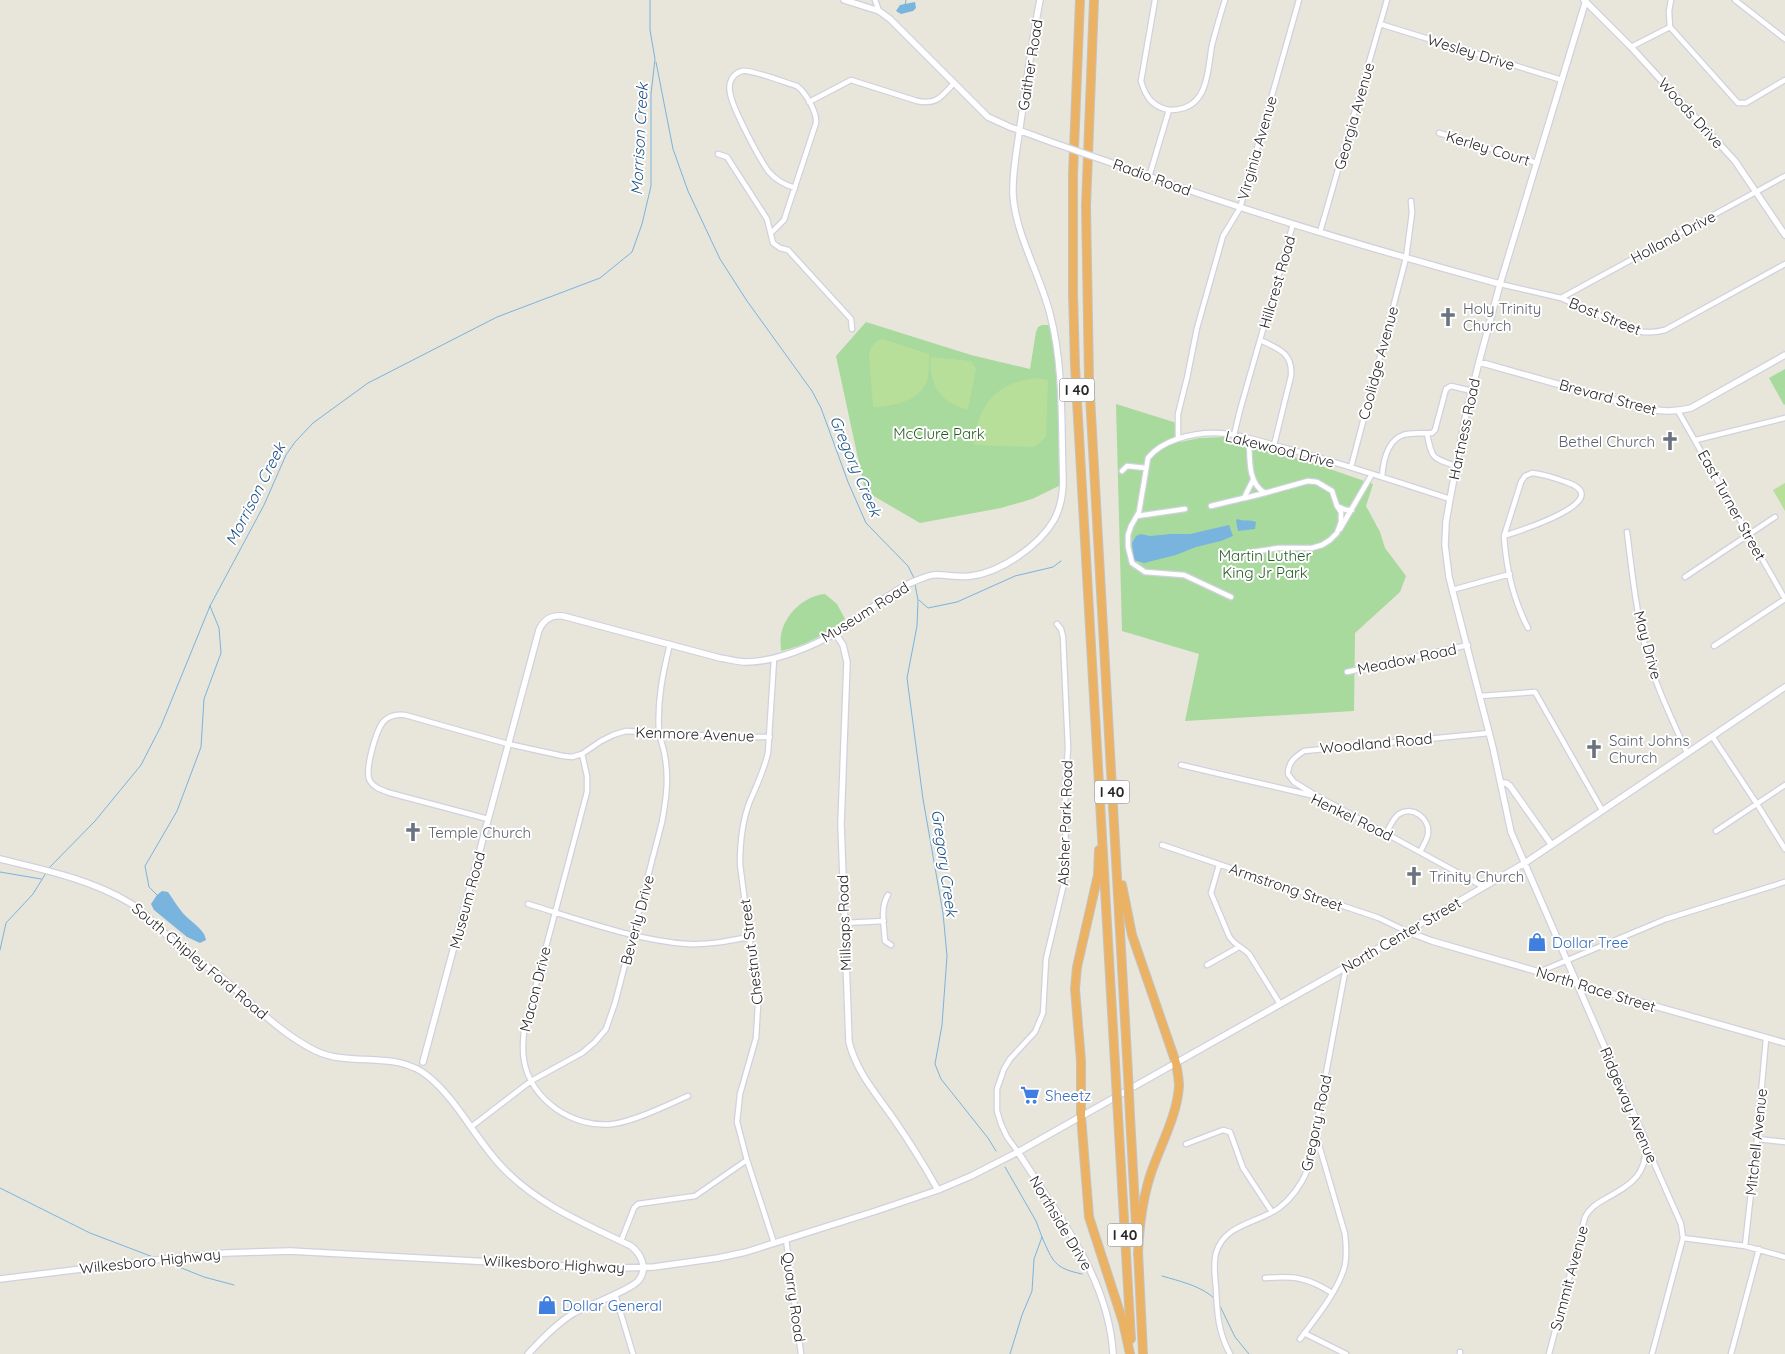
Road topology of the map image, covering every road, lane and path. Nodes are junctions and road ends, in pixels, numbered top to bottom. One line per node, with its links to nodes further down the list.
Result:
1 (844, 0): 13 (street, Radio Road)
2 (875, 0): 13 (street)
3 (1040, 0): 23 (street, Gaither Road)
4 (1080, 0): 98 (highway, I 40)
5 (1094, 0): 107 (highway, I 40)
6 (1155, 0): 22 (street)
7 (1225, 0): 22 (street)
8 (1300, 0): 32 (street, Virginia Avenue)
9 (1387, 0): 14 (street, Georgia Avenue)
10 (1672, 0): 15 (street)
11 (1735, 0): 16 (street)
12 (1585, 1): 17 (street, Woods Drive); 18 (street, Hartness Road)
13 (879, 11): 20 (street, Radio Road)
14 (1380, 24): 18 (street, Wesley Drive); 34 (street, Georgia Avenue)
15 (1670, 27): 17 (street); 19 (street)
16 (1785, 39)
17 (1631, 47): 30 (street, Woods Drive)
18 (1562, 80): 26 (street, Hartness Road)
19 (1785, 80)
20 (954, 83): 21 (street); 23 (street, Radio Road)
21 (809, 102): 29 (street); 29 (street)
22 (1169, 110): 28 (street)
23 (1020, 130): 28 (street, Radio Road, bridge); 82 (street, Museum Road)
24 (1438, 133): 26 (street, Kerley Court)
25 (718, 154): 35 (street)
26 (1537, 163): 39 (street, Hartness Road)
27 (1785, 176): 30 (street, Holland Drive)
28 (1149, 177): 32 (street, Radio Road)
29 (795, 188): 35 (street)
30 (1757, 192): 36 (street, Woods Drive); 40 (street, Holland Drive)
31 (1411, 201): 37 (street, Coolidge Avenue)
32 (1240, 208): 33 (street, Radio Road); 50 (street, Virginia Avenue)
33 (1293, 224): 34 (street, Radio Road); 42 (street, Hillcrest Road)
34 (1320, 232): 37 (street, Radio Road)
35 (771, 233): 41 (street)
36 (1785, 235)
37 (1406, 258): 39 (street, Radio Road); 55 (street, Coolidge Avenue)
38 (1785, 264): 40 (street, Bost Street)
39 (1500, 284): 40 (street, Bost Street); 44 (street, Hartness Road)
40 (1561, 298)
41 (852, 329)
42 (1260, 340): 49 (street, Hillcrest Road); 53 (street, Hillcrest Road)
43 (1785, 355): 46 (street, Brevard Street)
44 (1479, 362): 45 (street, Hartness Road); 46 (street, Brevard Street)
45 (1472, 392): 48 (street); 54 (street, Hartness Road)
46 (1678, 411): 52 (street, East Turner Street)
47 (1785, 418): 52 (street)
48 (1427, 434): 54 (street); 59 (street)
49 (1234, 435): 50 (street, Lakewood Drive); 51 (street, Lakewood Drive)
50 (1178, 439): 56 (street, Lakewood Drive)
51 (1249, 439): 53 (street, Lakewood Drive); 60 (street)
52 (1696, 440): 72 (street, East Turner Street)
53 (1274, 445): 55 (street, Lakewood Drive)
54 (1456, 466): 63 (street, Hartness Road)
55 (1351, 467): 58 (street, Lakewood Drive)
56 (1146, 468): 57 (street); 68 (street)
57 (1122, 471)
58 (1372, 474): 59 (street, Lakewood Drive); 67 (street)
59 (1382, 477): 63 (street, Lakewood Drive)
60 (1253, 480): 61 (street); 62 (street)
61 (1265, 493): 62 (street); 65 (street)
62 (1244, 498): 64 (street)
63 (1450, 499): 77 (street, Hartness Road)
64 (1210, 506)
65 (1337, 506): 67 (street); 71 (street)
66 (1185, 509): 68 (street)
67 (1352, 510): 71 (street)
68 (1137, 516): 78 (street)
69 (1774, 517): 72 (street)
70 (1627, 532): 95 (street, May Drive)
71 (1338, 533): 74 (street)
72 (1748, 534): 76 (street); 79 (street, East Turner Street)
73 (1504, 536): 73 (street); 75 (street)
74 (1252, 552)
75 (1510, 574): 77 (street); 81 (street)
76 (1685, 577)
77 (1452, 590): 84 (street, Hartness Road)
78 (1231, 597)
79 (1785, 599): 85 (street)
80 (1057, 624): 147 (street, Absher Park Road)
81 (1528, 628)
82 (835, 633): 86 (street, Museum Road); 121 (street, Millsaps Road)
83 (670, 644): 86 (street, Museum Road); 90 (street, Beverly Drive); 94 (street, Museum Road)
84 (1468, 645): 87 (street, Meadow Road); 89 (street, Hartness Road)
85 (1714, 646)
86 (774, 658): 93 (street, Chestnut Street)
87 (1347, 672)
88 (1785, 687): 92 (street, North Center Street)
89 (1480, 696): 91 (street, Hartness Road); 103 (street)
90 (659, 732): 93 (street, Kenmore Avenue); 96 (street, Kenmore Avenue); 123 (street, Beverly Drive)
91 (1489, 733): 99 (street, Hartness Road); 101 (street, Woodland Road)
92 (1712, 736): 95 (street, North Center Street); 102 (street)
93 (770, 737): 124 (street, Chestnut Street)
94 (508, 744): 96 (street); 104 (street, Museum Road); 104 (street)
95 (1687, 753): 103 (street, North Center Street)
96 (582, 754): 119 (street, Macon Drive)
97 (1181, 765): 101 (street, Henkel Road)
98 (1100, 780): 140 (highway); 170 (highway, I 40, bridge)
99 (1501, 784): 108 (street); 113 (street, Hartness Road)
100 (1785, 785): 102 (street)
101 (1319, 797): 106 (street, Henkel Road)
102 (1757, 804): 105 (street); 110 (street)
103 (1602, 810): 108 (street, North Center Street)
104 (488, 819): 135 (street, Museum Road)
105 (1716, 830)
106 (1386, 833): 111 (street, Henkel Road); 111 (street)
107 (1115, 844): 136 (highway); 157 (highway, I 40, bridge)
108 (1551, 844): 113 (street, North Center Street)
109 (1162, 845): 114 (street, Armstrong Street)
110 (1785, 849)
111 (1420, 852): 116 (street, Henkel Road)
112 (0, 859): 137 (street, South Chipley Ford Road)
113 (1526, 863): 116 (street, North Center Street); 127 (street, Ridgeway Avenue)
114 (1219, 864): 122 (street, Armstrong Street); 126 (street)
115 (1785, 882): 127 (street)
116 (1484, 887): 122 (street, North Center Street)
117 (888, 895): 120 (street)
118 (528, 904): 119 (street)
119 (555, 912): 123 (street); 138 (street, Macon Drive)
120 (884, 921): 121 (street); 125 (street)
121 (844, 923): 149 (street, Millsaps Road)
122 (1408, 932): 129 (street, North Center Street); 130 (street, North Race Street)
123 (633, 934): 124 (street); 138 (street, Beverly Drive)
124 (750, 937): 148 (street, Chestnut Street)
125 (891, 945)
126 (1239, 947): 128 (street); 132 (street)
127 (1567, 960): 130 (street); 131 (street, Ridgeway Avenue)
128 (1207, 965)
129 (1346, 967): 132 (street, North Center Street); 142 (street, Gregory Road)
130 (1539, 972): 131 (street, North Race Street)
131 (1577, 984): 133 (street, North Race Street); 144 (street, Ridgeway Avenue)
132 (1280, 1004): 136 (street, North Center Street)
133 (1766, 1038): 134 (street, North Race Street); 143 (street, Mitchell Avenue)
134 (1785, 1042)
135 (423, 1062): 137 (street)
136 (1176, 1063): 140 (street, North Center Street); 157 (highway)
137 (421, 1071): 141 (street, South Chipley Ford Road)
138 (531, 1081): 139 (street, Macon Drive); 141 (street, Beverly Drive)
139 (688, 1096)
140 (1081, 1116): 147 (street, Wilkesboro Highway); 170 (highway)
141 (471, 1127): 153 (street, South Chipley Ford Road)
142 (1316, 1132): 150 (street, Gregory Road); 162 (street)
143 (1757, 1139): 145 (street); 155 (street, Mitchell Avenue)
144 (1645, 1140): 151 (street, Ridgeway Avenue); 174 (street, Summit Avenue)
145 (1785, 1142)
146 (1186, 1144): 150 (street)
147 (1018, 1152): 149 (street, Wilkesboro Highway); 169 (street, Northside Drive)
148 (747, 1160): 153 (street); 154 (street, Chestnut Street)
149 (938, 1190): 152 (street, Wilkesboro Highway)
150 (1272, 1212): 172 (street, Gregory Road)
151 (1683, 1238): 155 (street); 175 (street, Ridgeway Avenue)
152 (786, 1239): 154 (street, Wilkesboro Highway); 168 (street, Quarry Road)
153 (621, 1241): 159 (street, South Chipley Ford Road)
154 (774, 1242): 159 (street, Wilkesboro Highway)
155 (1745, 1246): 156 (street)
156 (1759, 1249): 158 (street); 176 (street)
157 (1138, 1256): 171 (highway, I 40)
158 (1785, 1257)
159 (642, 1267): 161 (street, Wilkesboro Highway); 163 (street)
160 (1265, 1278): 162 (street)
161 (0, 1279)
162 (1332, 1293): 164 (street)
163 (615, 1294): 166 (street); 167 (street)
164 (1304, 1333): 165 (street); 173 (street)
165 (1300, 1339)
166 (528, 1354)
167 (633, 1354)
168 (801, 1354)
169 (1113, 1354)
170 (1131, 1354)
171 (1143, 1354)
172 (1230, 1354)
173 (1346, 1354)
174 (1549, 1354)
175 (1652, 1354)
176 (1731, 1354)

